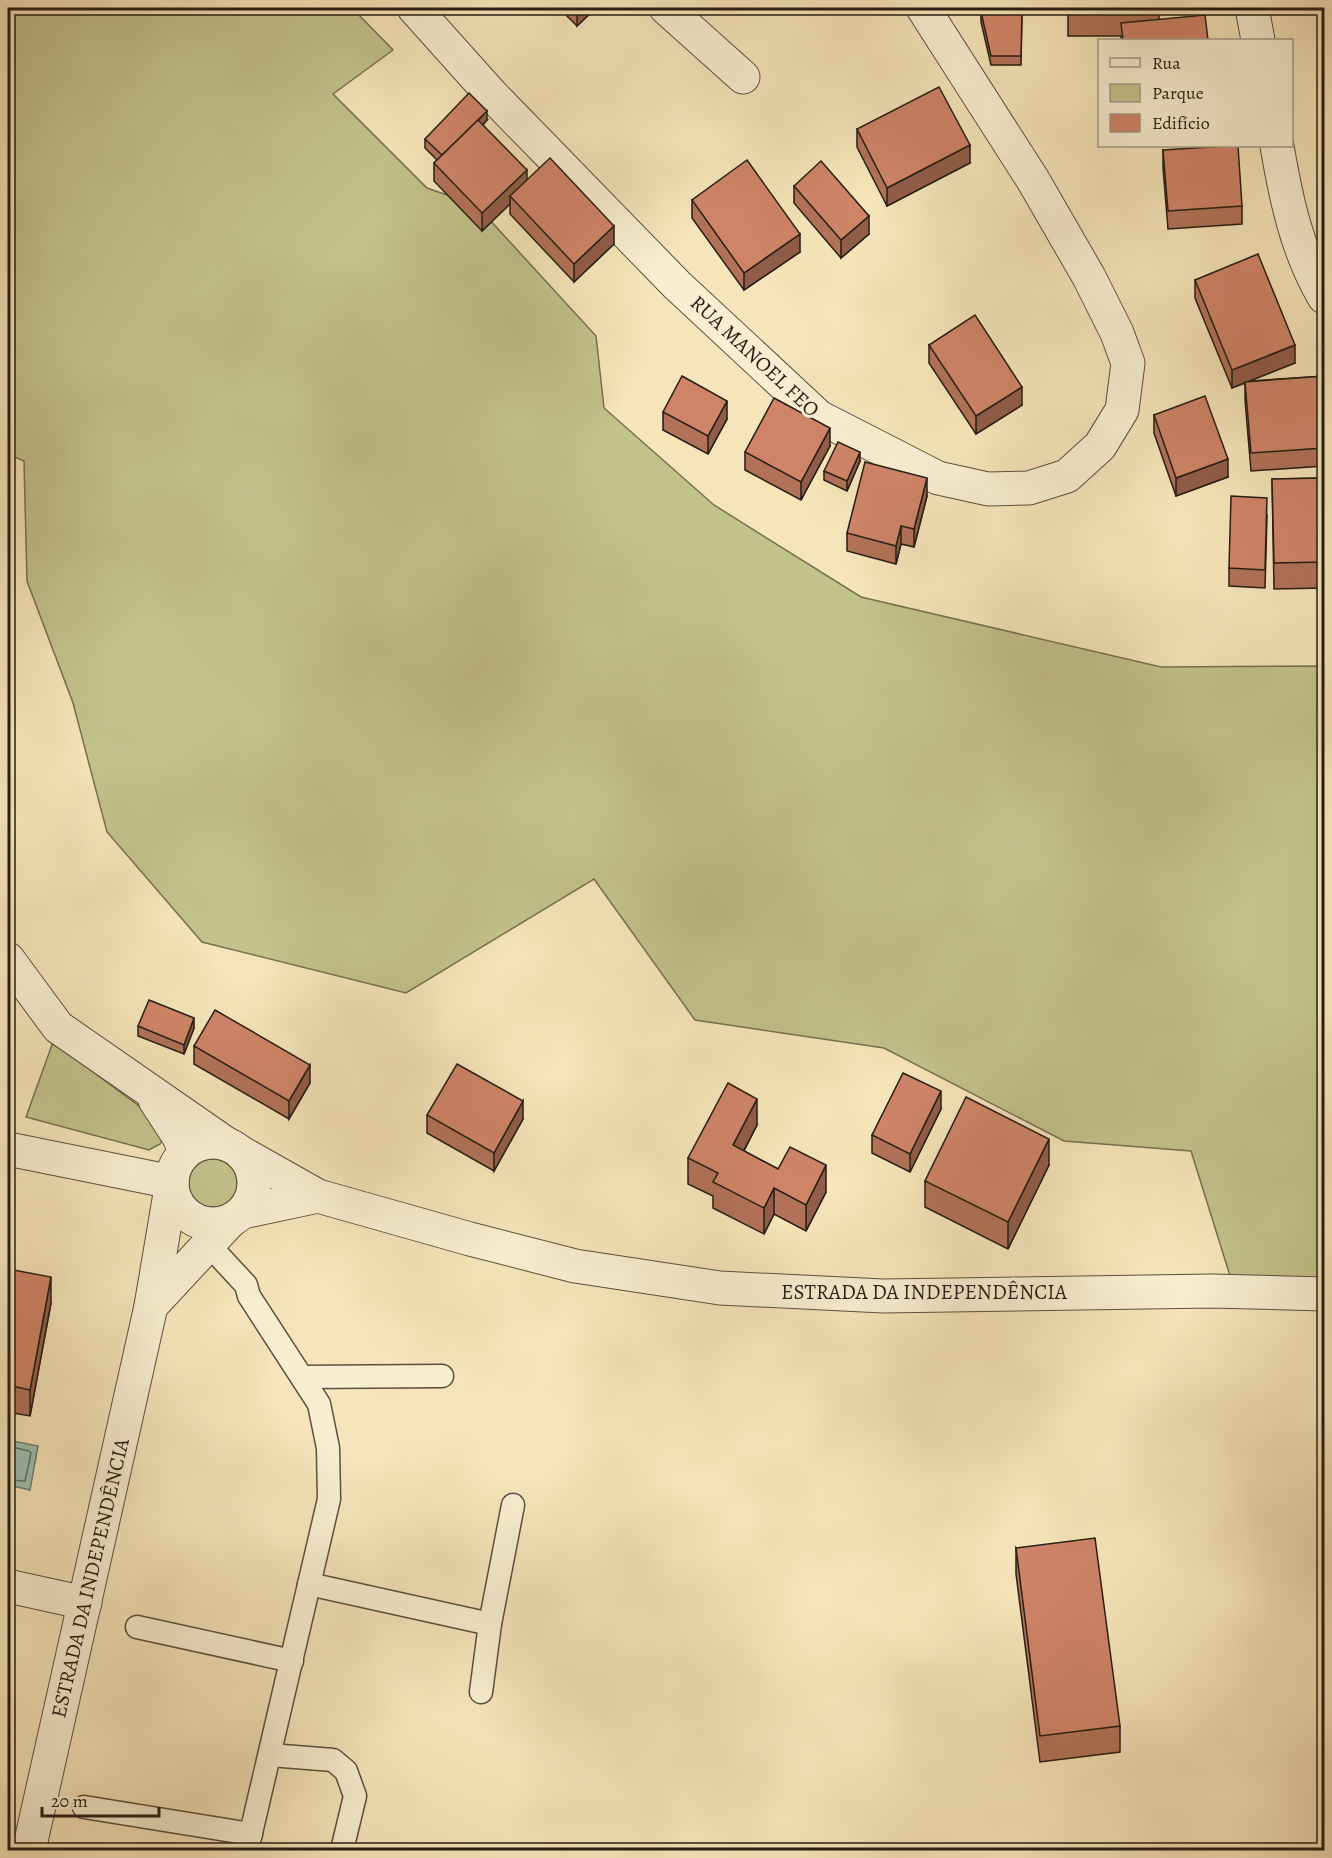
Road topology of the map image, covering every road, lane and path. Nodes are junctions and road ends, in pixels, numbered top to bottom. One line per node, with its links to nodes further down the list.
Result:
1 (414, 8): 4 (street, RUA MANOEL FEO)
2 (666, 8): 6 (street)
3 (1252, 8): 5 (street)
4 (928, 12)
5 (1258, 39)
6 (743, 77)
7 (1277, 147): 8 (street)
8 (1324, 297)
9 (8, 958): 10 (street, ESTRADA DA INDEPENDÊNCIA)
10 (146, 1086): 12 (street, ESTRADA DA INDEPENDÊNCIA); 13 (street)
11 (8, 1149): 14 (street)
12 (234, 1149): 13 (street); 15 (street, ESTRADA DA INDEPENDÊNCIA); 16 (street)
13 (185, 1152): 14 (street)
14 (172, 1182): 16 (street); 17 (street, ESTRADA DA INDEPENDÊNCIA)
15 (318, 1196): 16 (street, ESTRADA DA INDEPENDÊNCIA); 19 (street, ESTRADA DA INDEPENDÊNCIA)
16 (237, 1216): 18 (street, ESTRADA DA INDEPENDÊNCIA)
17 (164, 1233): 18 (street); 20 (street, ESTRADA DA INDEPENDÊNCIA)
18 (204, 1249): 20 (street, ESTRADA DA INDEPENDÊNCIA); 22 (lane)
19 (1324, 1294)
20 (152, 1306): 26 (street, ESTRADA DA INDEPENDÊNCIA)
21 (442, 1376): 22 (lane)
22 (302, 1377): 24 (lane)
23 (513, 1505): 27 (lane)
24 (309, 1584): 27 (lane); 29 (lane)
25 (8, 1586): 26 (street)
26 (85, 1603): 34 (street, ESTRADA DA INDEPENDÊNCIA)
27 (490, 1624): 30 (lane)
28 (137, 1627): 29 (lane)
29 (292, 1661): 31 (lane)
30 (481, 1692)
31 (270, 1755): 33 (lane); 35 (lane)
32 (84, 1807): 33 (lane)
33 (249, 1842)
34 (29, 1851)
35 (342, 1851)

